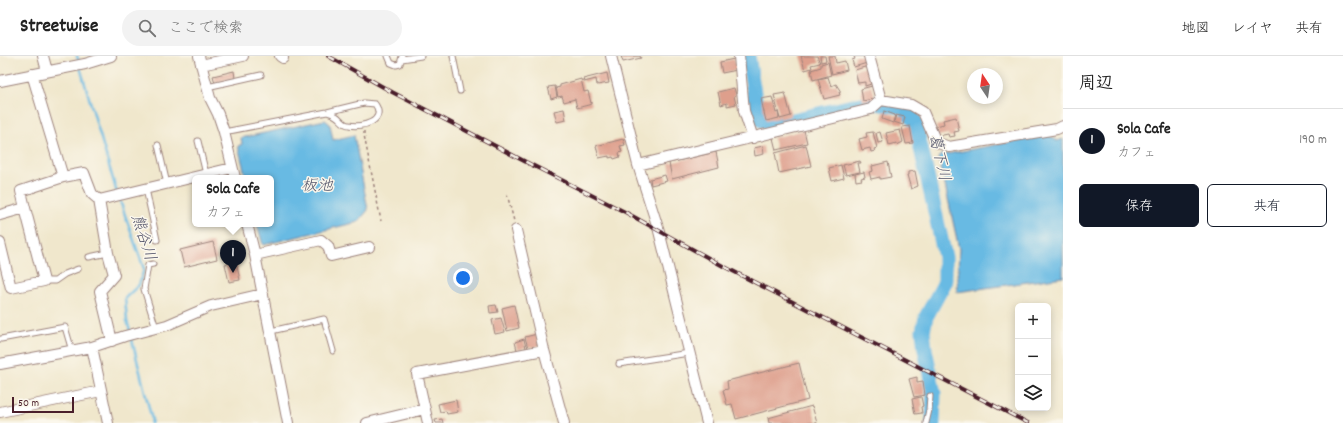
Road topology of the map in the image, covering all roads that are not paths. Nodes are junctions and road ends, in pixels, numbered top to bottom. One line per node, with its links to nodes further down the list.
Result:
1 (43, 56): 13 (street)
2 (111, 56): 11 (street)
3 (244, 56): 12 (street)
4 (388, 56): 10 (lane)
5 (422, 56): 10 (lane)
6 (453, 56): 18 (lane)
7 (611, 56): 26 (street)
8 (739, 56): 23 (street)
9 (869, 56): 19 (street)
10 (402, 57)
11 (98, 58): 13 (street)
12 (200, 61): 17 (street)
13 (47, 71): 14 (street)
14 (32, 74): 16 (street); 30 (street)
15 (261, 75): 17 (lane)
16 (0, 81)
17 (206, 87): 22 (street)
18 (460, 91)
19 (881, 100): 21 (street); 23 (street)
20 (327, 112): 20 (lane); 22 (lane)
21 (1063, 126)
22 (224, 132): 27 (street)
23 (753, 138): 26 (street)
24 (198, 141): 28 (lane)
25 (158, 145): 32 (lane)
26 (638, 165): 57 (street)
27 (233, 173): 28 (street)
28 (206, 174): 29 (street)
29 (202, 175)
30 (63, 177): 34 (street); 35 (street)
31 (192, 178): 32 (street)
32 (167, 184): 33 (street)
33 (146, 189): 34 (street); 39 (lane)
34 (99, 200): 42 (street)
35 (25, 208): 36 (street); 47 (street)
36 (0, 215)
37 (248, 227): 43 (street)
38 (516, 230): 54 (street)
39 (157, 240)
40 (0, 243): 47 (street)
41 (370, 247): 43 (street)
42 (108, 253): 44 (lane); 52 (street)
43 (255, 255): 48 (street)
44 (89, 257)
45 (153, 264): 49 (lane)
46 (78, 268): 47 (lane)
47 (44, 281)
48 (263, 294): 49 (street); 50 (street)
49 (156, 328): 52 (street)
50 (270, 331): 56 (lane); 65 (street)
51 (1, 339): 55 (lane)
52 (112, 341): 53 (street)
53 (92, 347): 55 (street); 60 (street)
54 (544, 350): 62 (street); 68 (street)
55 (72, 351): 58 (street)
56 (333, 352)
57 (689, 353): 59 (lane); 69 (street)
58 (0, 364)
59 (619, 364)
60 (101, 391): 63 (street); 64 (street)
61 (930, 396): 70 (lane)
62 (425, 409): 66 (street); 67 (street)
63 (0, 412)
64 (108, 423)
65 (288, 423)
66 (367, 423)
67 (428, 423)
68 (564, 423)
69 (706, 423)
70 (926, 423)

